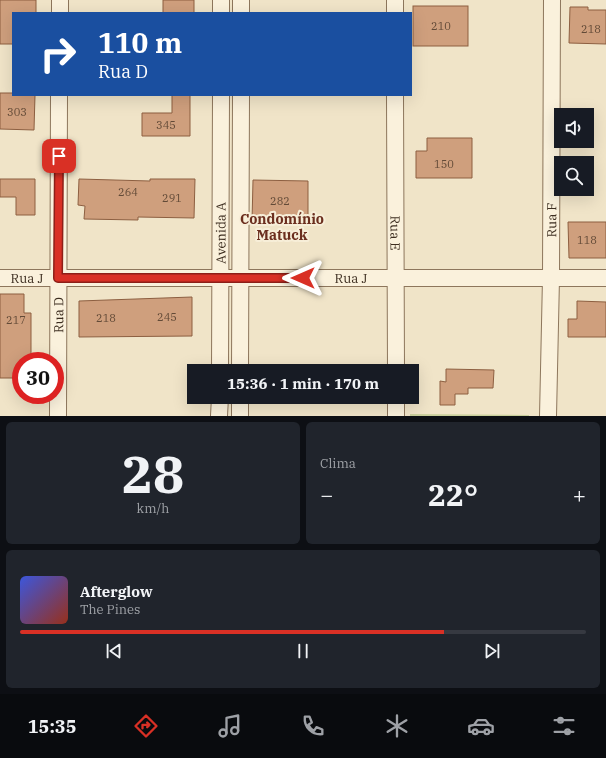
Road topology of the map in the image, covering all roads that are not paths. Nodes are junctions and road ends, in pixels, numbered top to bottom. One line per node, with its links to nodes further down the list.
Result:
1 (60, 0): 6 (street)
2 (221, 0): 7 (street)
3 (241, 0): 8 (street)
4 (394, 0): 9 (street)
5 (552, 0): 19 (street, Rua F)
6 (60, 12)
7 (221, 12)
8 (241, 12)
9 (395, 12)
10 (59, 96): 15 (street, Rua D)
11 (221, 96): 16 (street, Avenida A)
12 (241, 96): 17 (street, Avenida A)
13 (395, 96): 18 (street, Rua E)
14 (0, 278): 15 (street, Rua J)
15 (58, 278): 16 (street, Rua J); 27 (street, Rua D)
16 (220, 278): 17 (street, Rua J); 21 (street, Avenida A)
17 (241, 278): 18 (street, Rua J); 22 (street, Avenida A)
18 (396, 278): 19 (street, Rua J); 23 (street, Rua E)
19 (551, 278): 20 (street, Rua J); 31 (street, Rua F)
20 (606, 278)
21 (220, 364)
22 (240, 364)
23 (396, 364)
24 (220, 404): 28 (street)
25 (240, 404): 29 (street)
26 (396, 404): 30 (street)
27 (58, 416)
28 (220, 416)
29 (240, 416)
30 (396, 416)
31 (548, 416)

